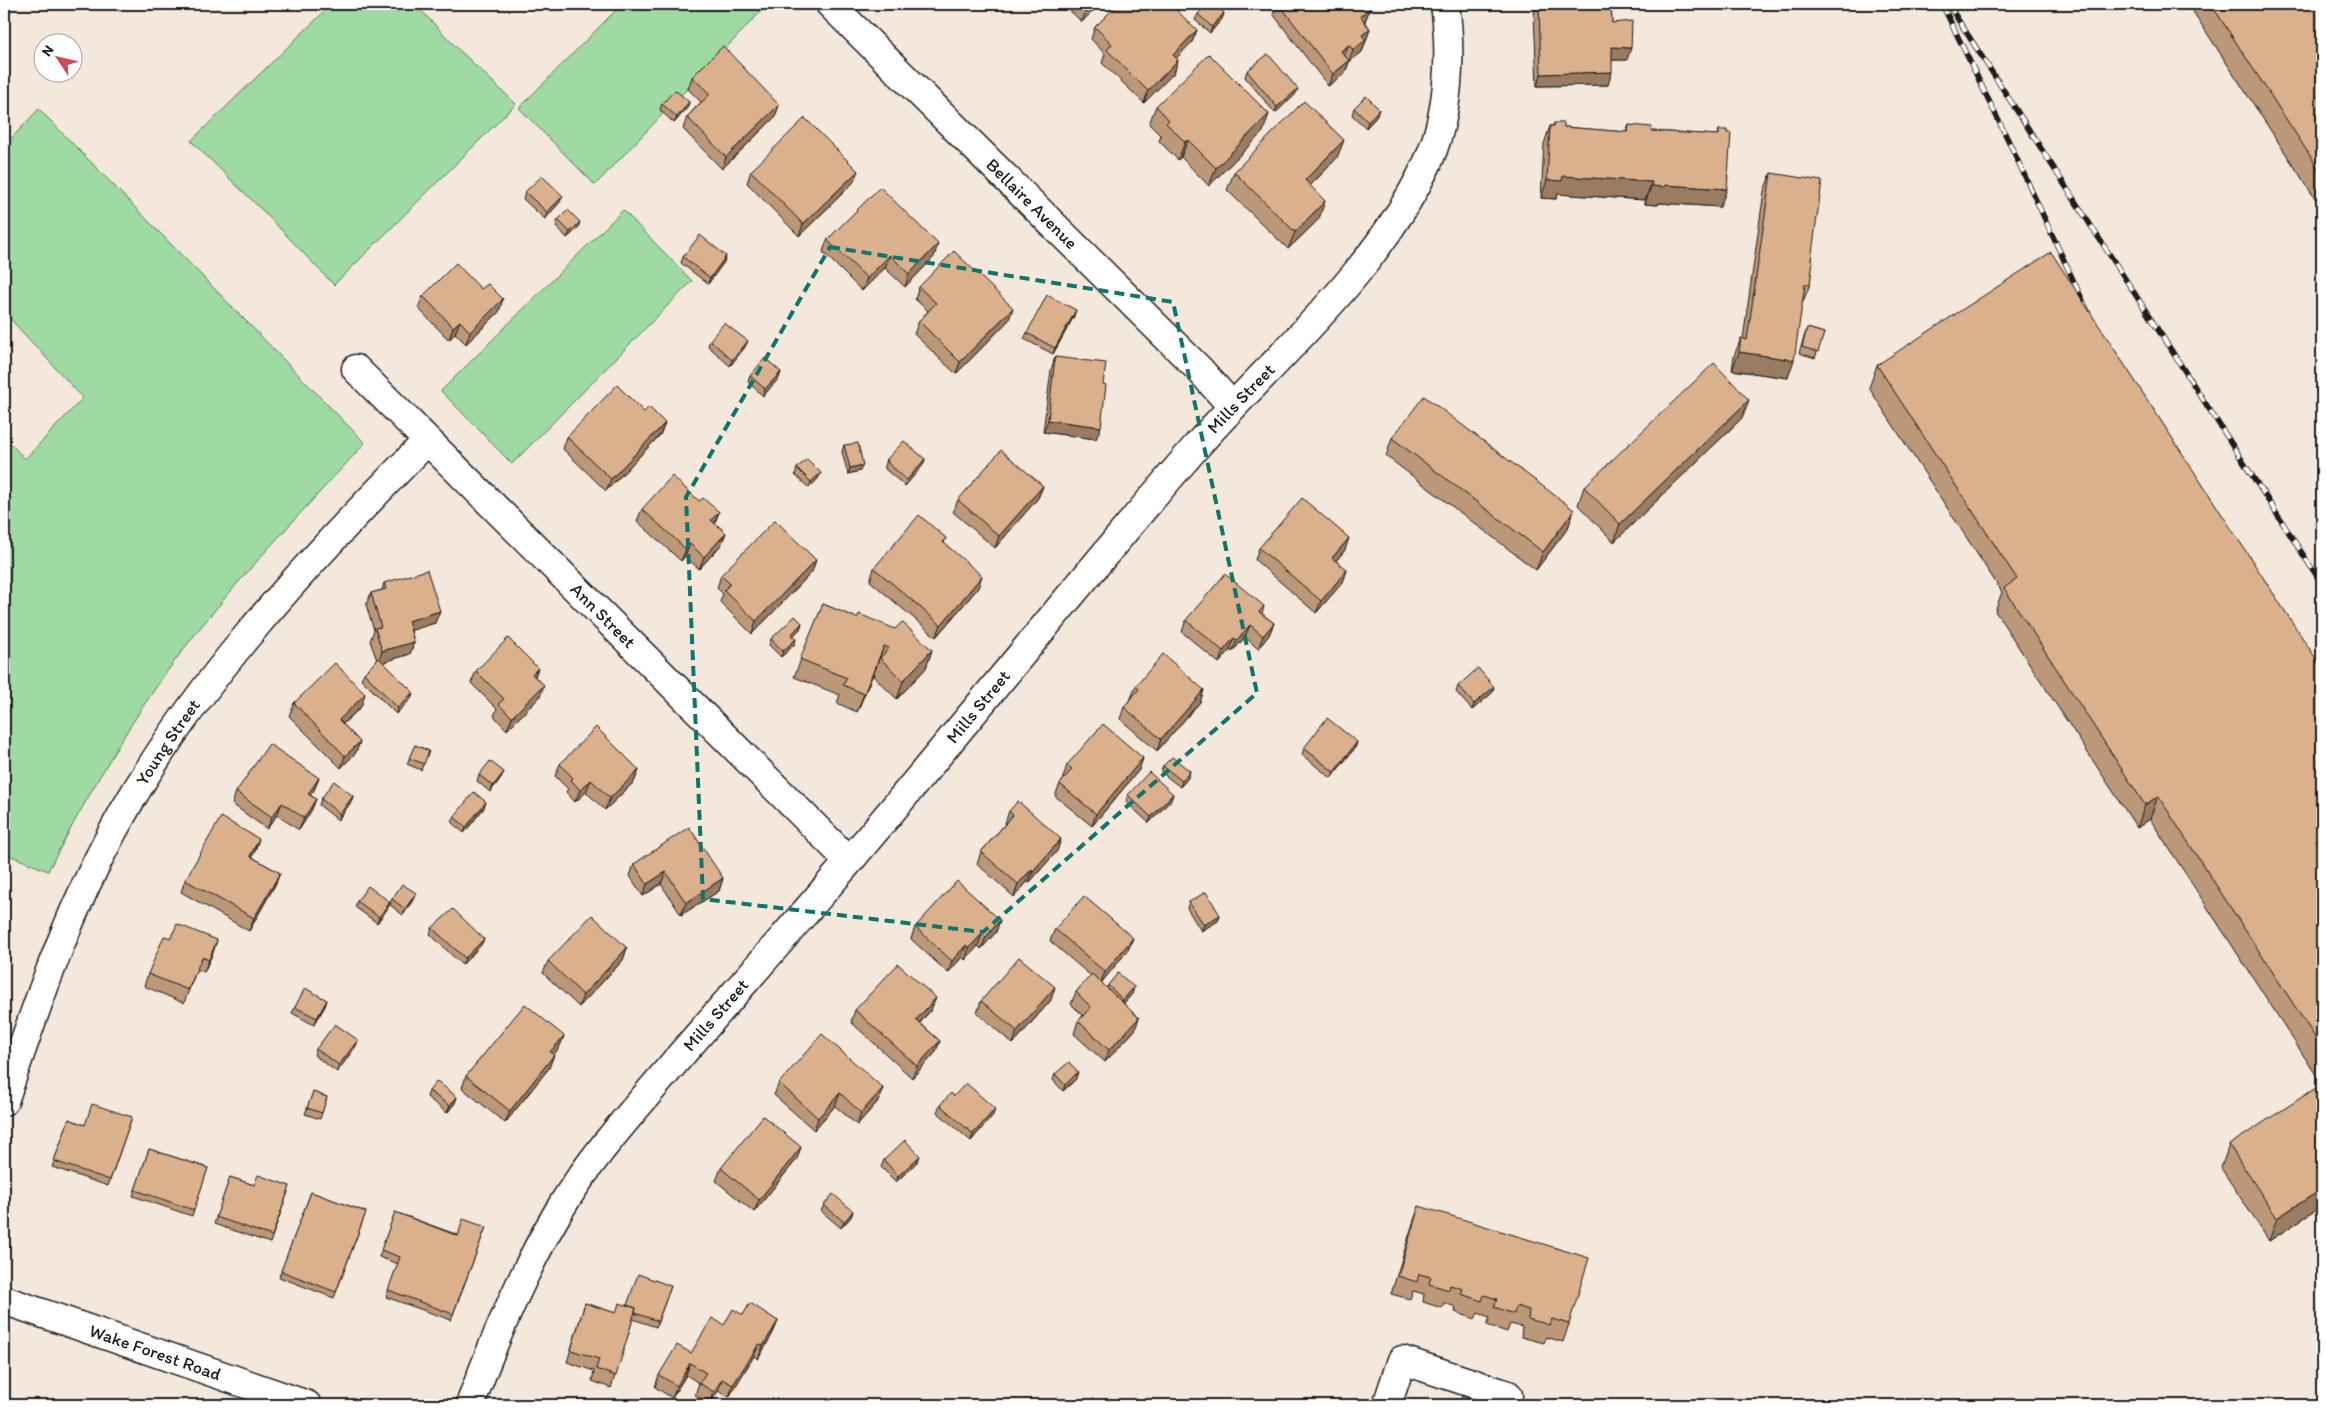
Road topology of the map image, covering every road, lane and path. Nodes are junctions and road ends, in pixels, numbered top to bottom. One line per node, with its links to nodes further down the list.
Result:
1 (830, 4): 4 (street, Bellaire Avenue)
2 (1446, 4): 4 (street, Mills Street)
3 (356, 370): 5 (street, Ann Street)
4 (1232, 406): 6 (street, Mills Street)
5 (427, 441): 6 (street, Ann Street); 7 (street, Young Street)
6 (849, 861): 11 (street, Mills Street)
7 (4, 1101)
8 (4, 1300): 10 (street, Wake Forest Road)
9 (1508, 1395): 12 (street)
10 (308, 1405)
11 (470, 1405)
12 (1387, 1405)

